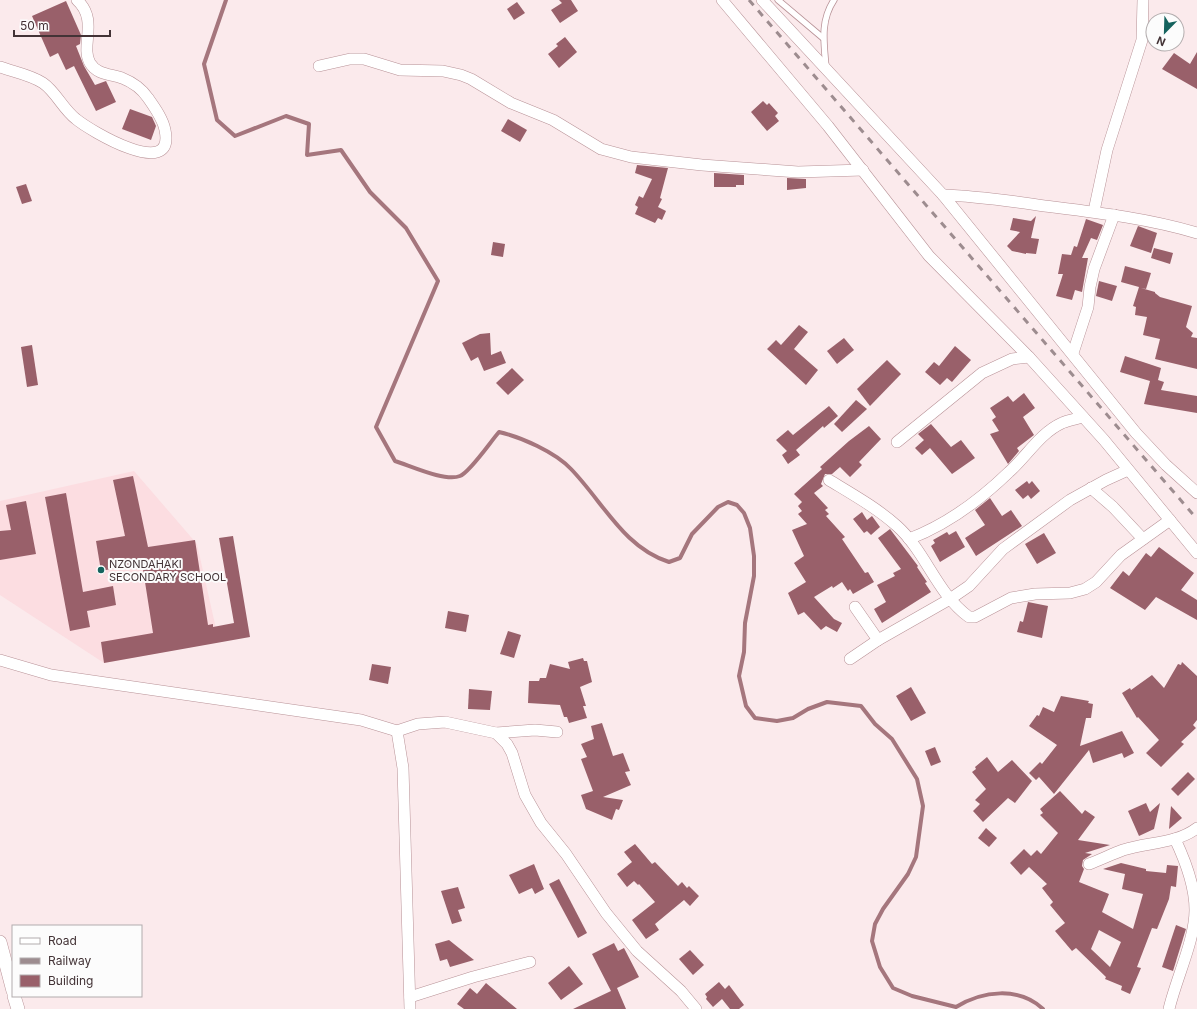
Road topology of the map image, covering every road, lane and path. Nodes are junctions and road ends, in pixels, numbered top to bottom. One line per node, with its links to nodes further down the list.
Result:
1 (76, 0): 9 (street)
2 (722, 0): 11 (street)
3 (762, 0): 10 (street)
4 (778, 0): 7 (lane)
5 (834, 0): 7 (lane)
6 (1143, 0): 13 (street)
7 (823, 38): 10 (lane)
8 (319, 66): 11 (street)
9 (0, 67)
10 (826, 69): 12 (street)
11 (862, 170): 17 (street)
12 (944, 195): 13 (street); 16 (street)
13 (1094, 211): 14 (street)
14 (1114, 215): 15 (street); 16 (street)
15 (1197, 233)
16 (1073, 353): 23 (street)
17 (1029, 357): 18 (street); 19 (street)
18 (1083, 417): 20 (street); 25 (street)
19 (897, 442)
20 (1128, 470): 22 (street); 24 (street)
21 (829, 480): 25 (street)
22 (1091, 488): 26 (street); 28 (street)
23 (1196, 491)
24 (1170, 520): 26 (street); 27 (street)
25 (909, 539): 28 (street)
26 (1143, 539): 28 (street)
27 (1197, 553)
28 (950, 599): 30 (street)
29 (855, 606): 30 (street)
30 (878, 640): 31 (street)
31 (850, 659)
32 (0, 660): 33 (street)
33 (397, 731): 35 (street); 43 (street)
34 (557, 732): 35 (street)
35 (496, 733): 46 (street)
36 (1197, 828): 37 (street)
37 (1175, 839): 38 (street); 47 (street)
38 (1089, 864)
39 (0, 942): 41 (street)
40 (530, 962): 43 (street)
41 (12, 987)
42 (14, 997): 44 (street)
43 (410, 997): 45 (street)
44 (18, 1009)
45 (410, 1009)
46 (696, 1009)
47 (1169, 1009)

